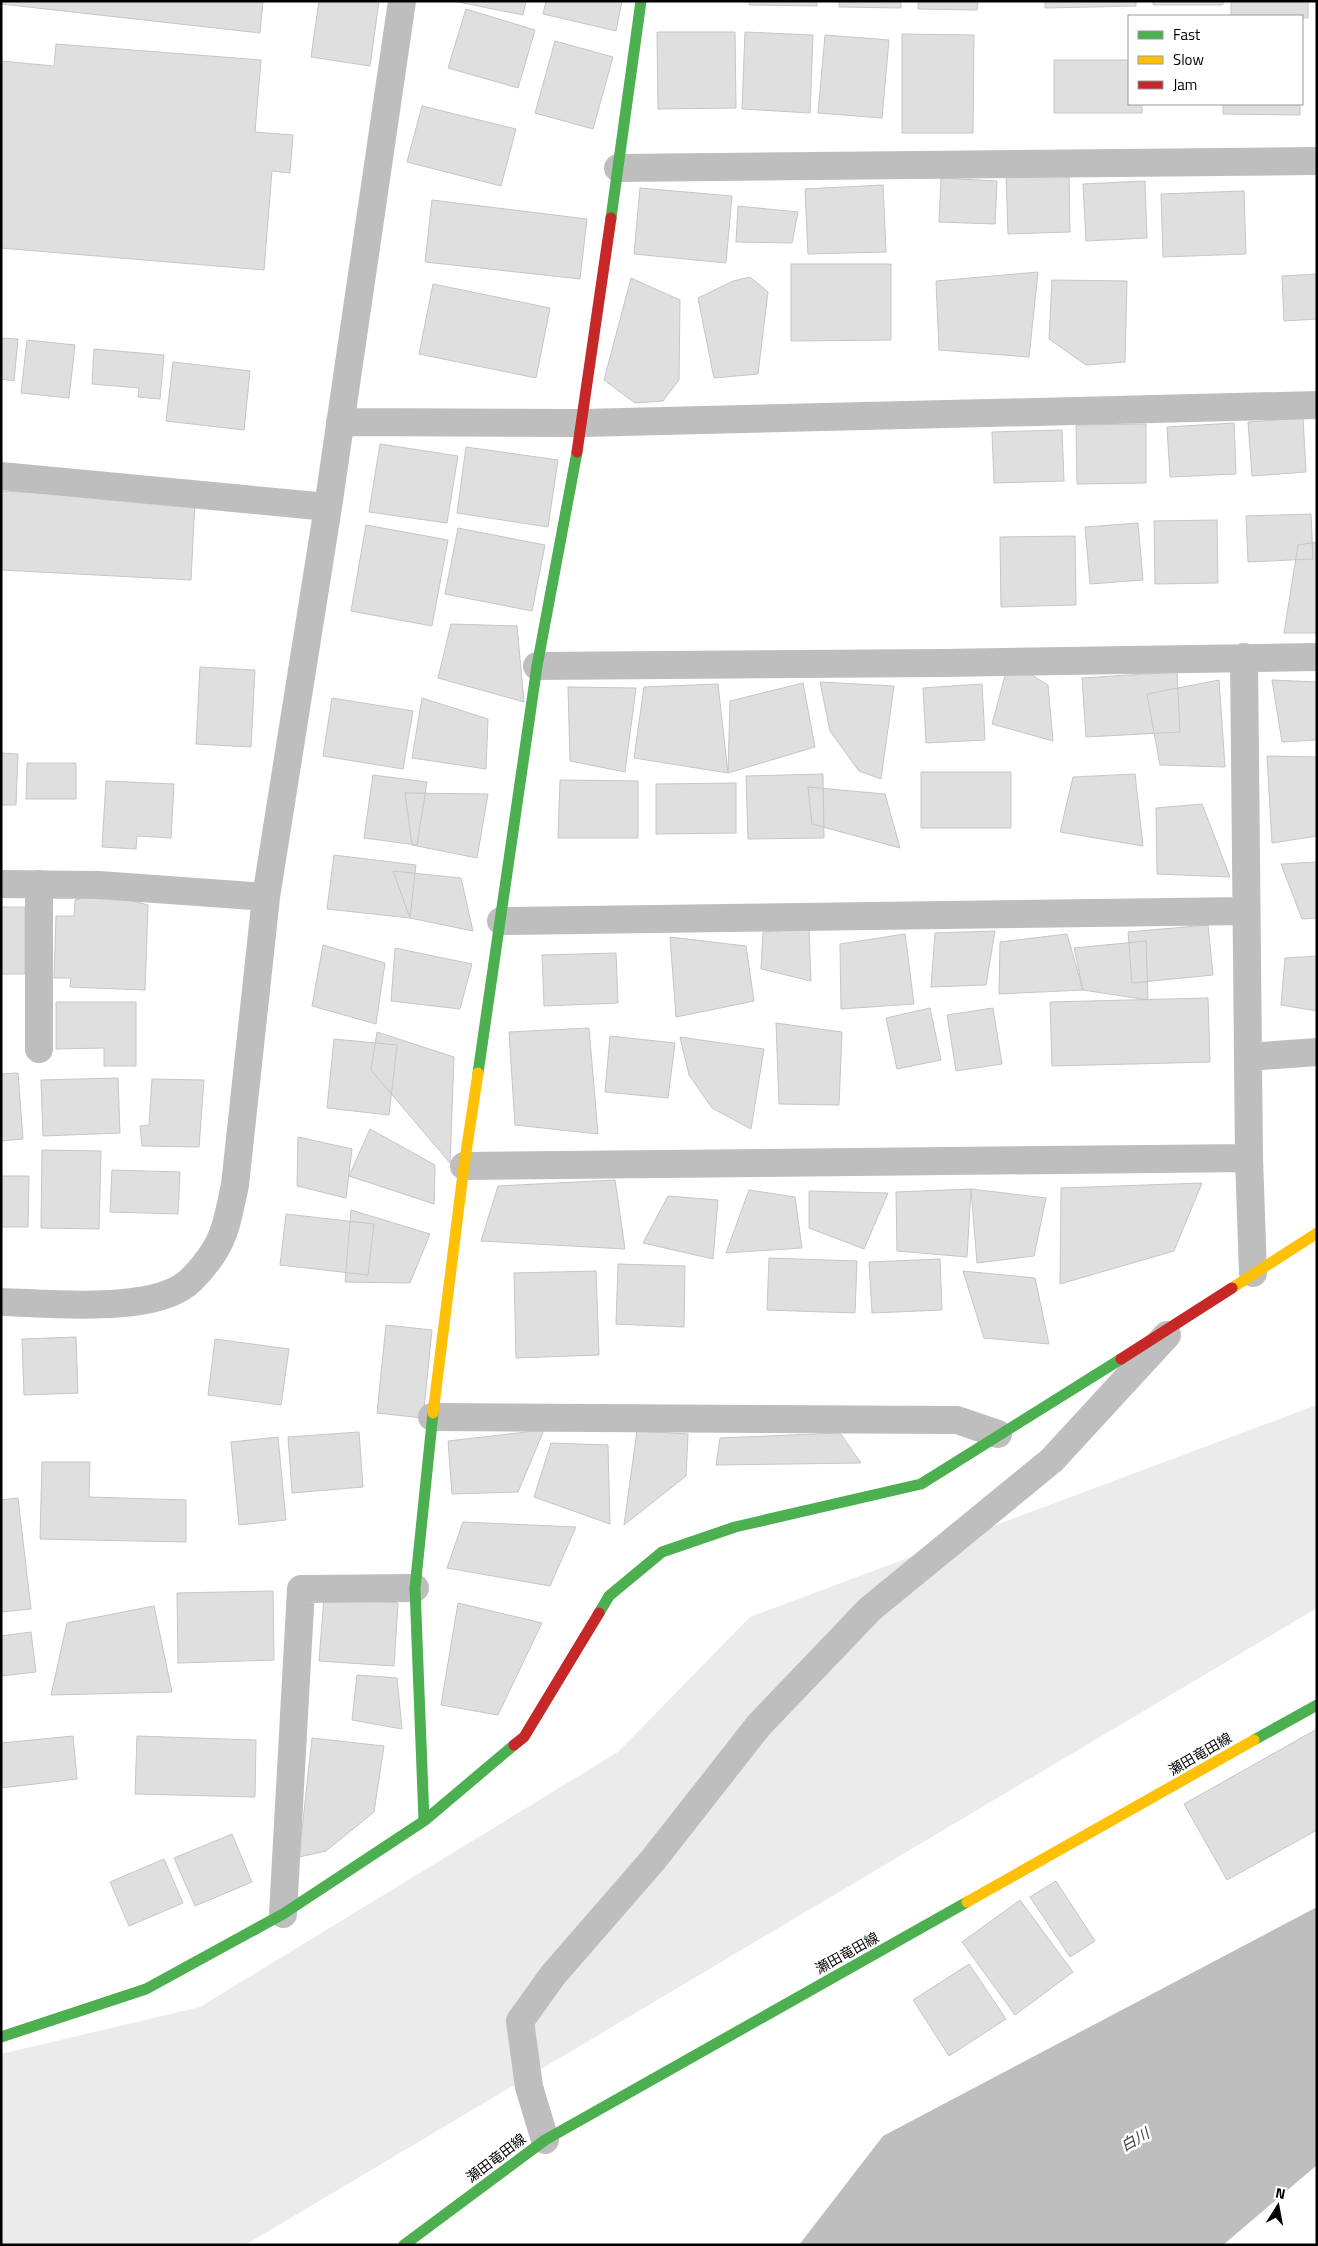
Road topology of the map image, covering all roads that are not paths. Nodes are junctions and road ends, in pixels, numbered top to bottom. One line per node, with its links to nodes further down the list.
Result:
1 (402, 1): 6 (street)
2 (641, 1): 4 (street)
3 (1317, 161): 4 (street)
4 (618, 168): 7 (street)
5 (1317, 405): 7 (street)
6 (340, 422): 7 (street); 9 (street)
7 (583, 423): 12 (street)
8 (1, 476): 9 (street)
9 (328, 507): 15 (street)
10 (1244, 657): 11 (street); 12 (street); 16 (street)
11 (1317, 657)
12 (537, 666): 17 (street)
13 (1, 884): 14 (street)
14 (39, 884): 15 (street); 18 (street)
15 (266, 897): 25 (street)
16 (1246, 911): 17 (street); 20 (street)
17 (501, 921): 22 (street)
18 (39, 1049)
19 (1317, 1052): 20 (street)
20 (1248, 1057): 21 (street)
21 (1249, 1158): 22 (street); 24 (street)
22 (464, 1166): 27 (street)
23 (1317, 1232): 24 (street)
24 (1253, 1273): 26 (street)
25 (1, 1302)
26 (1178, 1323): 28 (street); 34 (street)
27 (432, 1417): 28 (street); 29 (street)
28 (998, 1434): 31 (street)
29 (415, 1588): 31 (street); 32 (street)
30 (1317, 1705): 34 (street, 瀬田竜田線)
31 (424, 1821): 32 (street)
32 (283, 1914): 33 (street)
33 (1, 2037)
34 (545, 2140): 35 (street, 瀬田竜田線)
35 (404, 2245)

